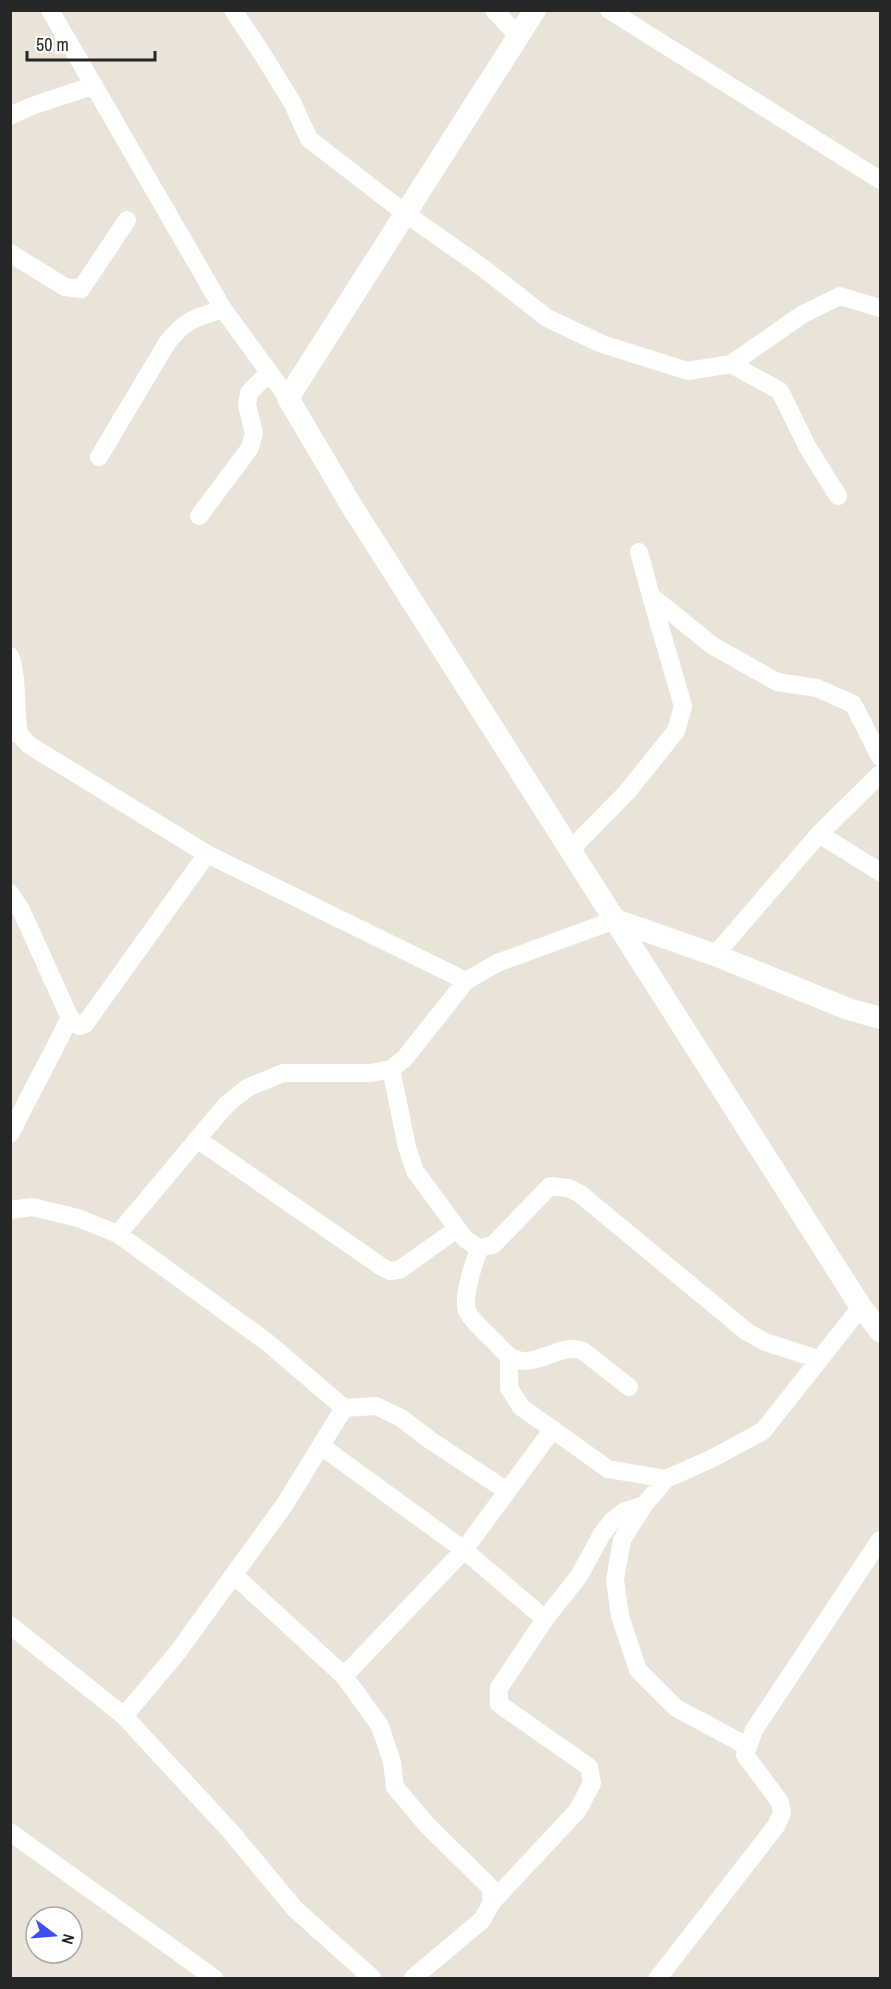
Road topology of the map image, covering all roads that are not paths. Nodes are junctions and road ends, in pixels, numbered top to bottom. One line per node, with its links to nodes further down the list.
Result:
1 (50, 10): 7 (street)
2 (233, 10): 10 (street)
3 (494, 10): 6 (street)
4 (535, 10): 6 (street)
5 (609, 10): 9 (street)
6 (519, 37): 10 (street)
7 (94, 86): 8 (street); 14 (street)
8 (10, 116)
9 (880, 180)
10 (406, 214): 15 (street); 17 (street)
11 (127, 220): 12 (street)
12 (10, 253)
13 (880, 308): 15 (street)
14 (223, 309): 16 (street); 18 (street)
15 (731, 364): 19 (street)
16 (269, 372): 17 (street); 20 (street)
17 (288, 398): 28 (street)
18 (99, 457)
19 (838, 496)
20 (199, 516)
21 (639, 552): 22 (street)
22 (651, 596): 25 (street); 28 (street)
23 (10, 656): 24 (street)
24 (15, 733): 29 (street)
25 (880, 757)
26 (880, 774): 27 (street)
27 (819, 834): 30 (street); 33 (street)
28 (571, 849): 32 (street)
29 (207, 854): 34 (street); 35 (street)
30 (880, 872)
31 (10, 893): 35 (street)
32 (615, 920): 33 (street); 34 (street); 44 (street)
33 (715, 955): 36 (street)
34 (466, 981): 37 (street)
35 (70, 1018): 38 (street)
36 (880, 1018)
37 (392, 1069): 39 (street); 41 (street)
38 (10, 1134)
39 (197, 1139): 41 (street); 42 (street)
40 (10, 1210): 42 (street)
41 (457, 1229): 43 (street)
42 (118, 1234): 49 (street)
43 (479, 1248): 46 (street); 47 (street)
44 (861, 1307): 45 (street); 47 (street)
45 (880, 1331)
46 (509, 1357): 48 (street); 50 (street)
47 (818, 1359): 52 (street)
48 (629, 1387)
49 (344, 1408): 51 (street); 53 (street)
50 (553, 1429): 52 (street); 53 (street)
51 (321, 1446): 56 (street); 57 (street)
52 (666, 1479): 54 (street)
53 (507, 1491): 56 (street)
54 (644, 1505): 58 (street); 62 (street)
55 (880, 1540): 62 (street)
56 (464, 1550): 58 (street); 60 (street)
57 (234, 1575): 60 (street); 61 (street)
58 (545, 1619): 64 (street)
59 (10, 1625): 61 (street)
60 (344, 1676): 64 (street)
61 (124, 1716): 66 (street)
62 (747, 1746): 68 (street)
63 (10, 1832): 65 (street)
64 (492, 1902): 67 (street)
65 (214, 1978)
66 (372, 1978)
67 (412, 1978)
68 (658, 1978)

